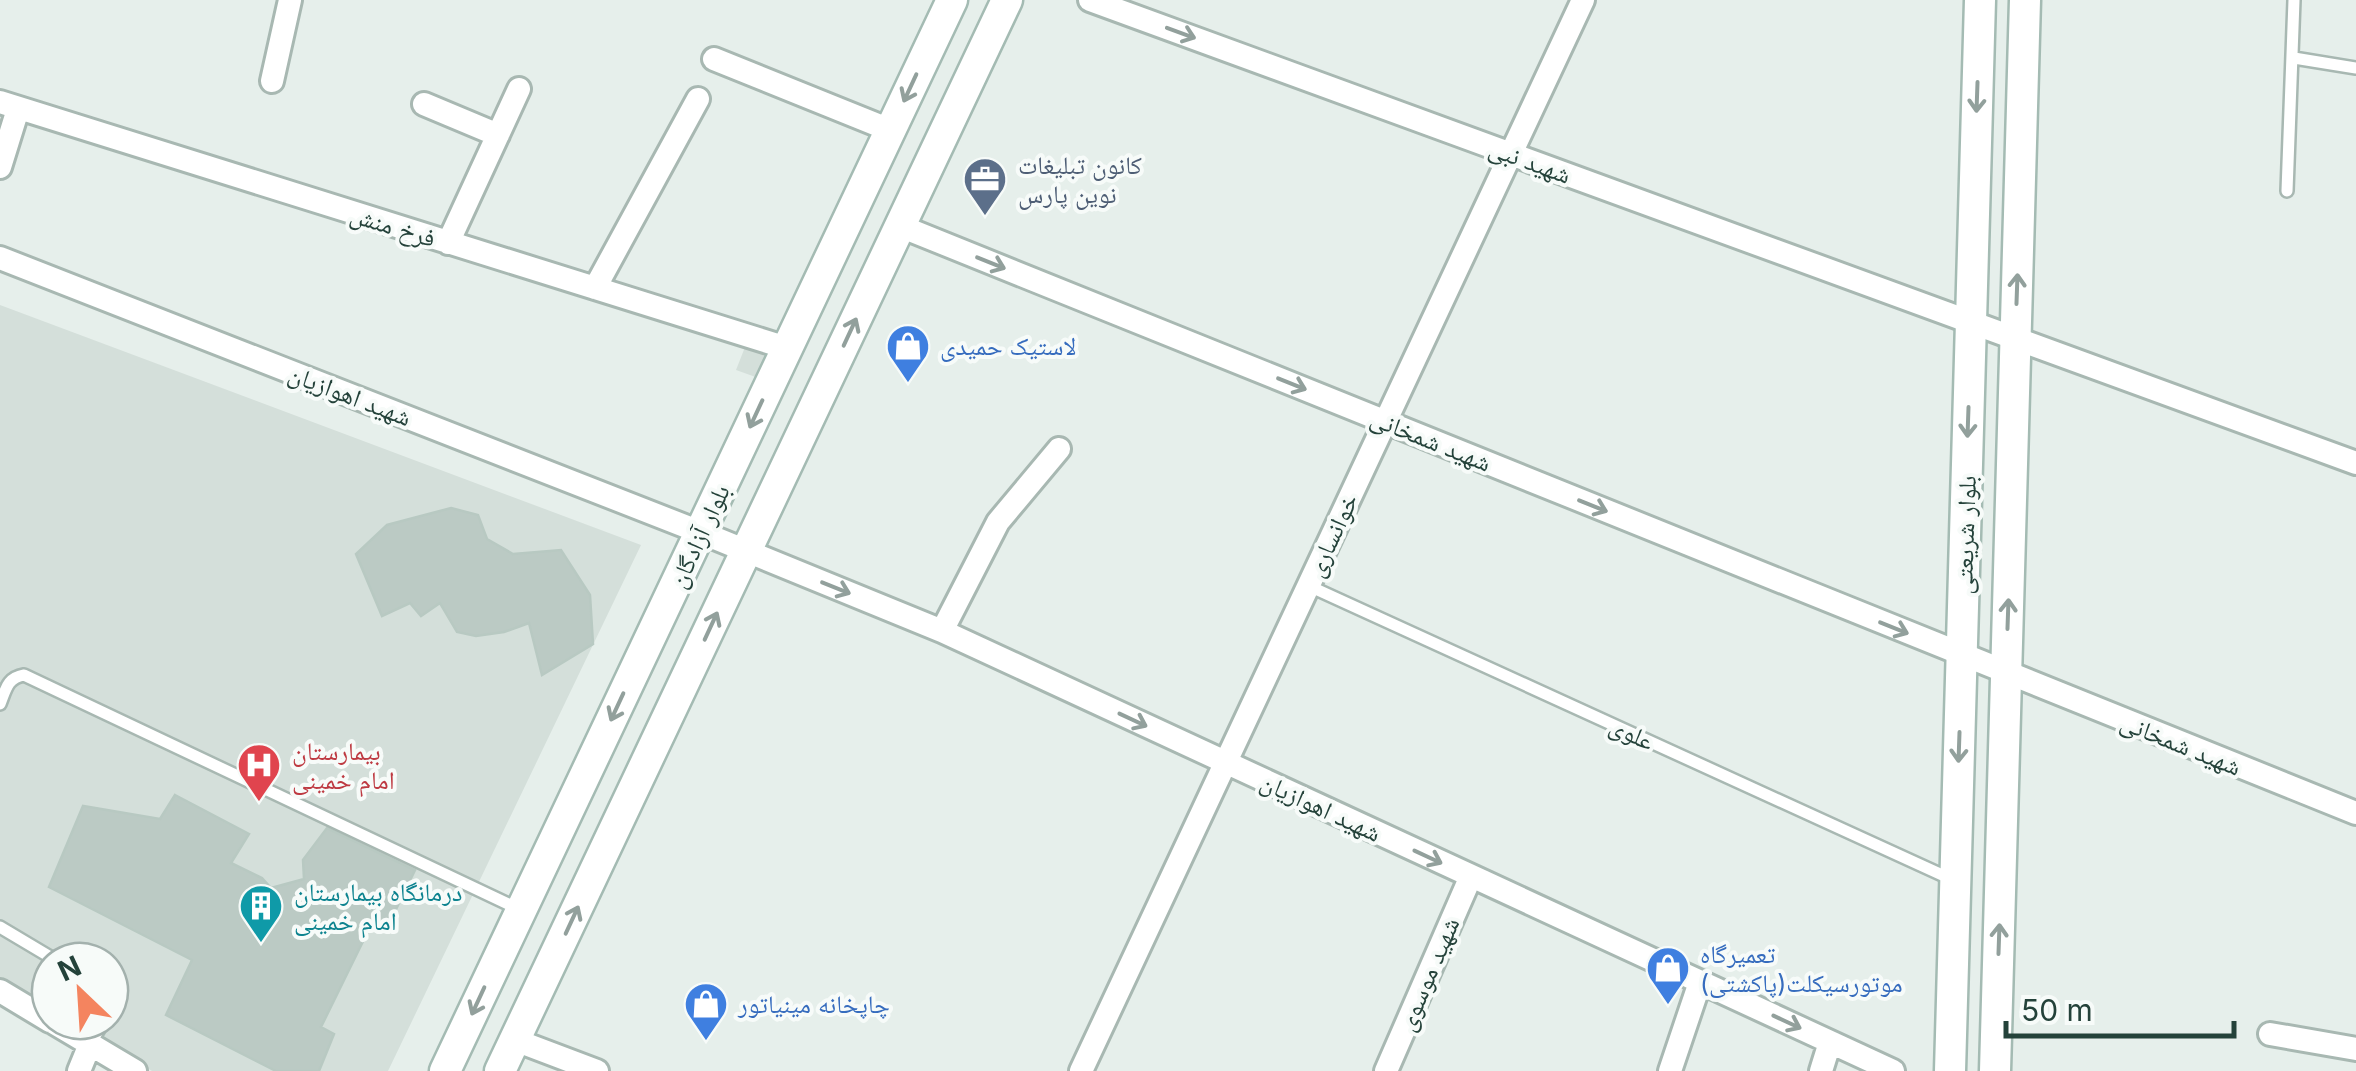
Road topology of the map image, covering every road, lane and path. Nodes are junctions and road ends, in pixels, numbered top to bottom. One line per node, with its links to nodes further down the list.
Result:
1 (290, 0): 12 (street)
2 (952, 0): 17 (main road, بلوار آزادگان, one-way to 17)
3 (1007, 0): 22 (main road, بلوار آزادگان)
4 (1090, 0): 19 (street, شهید نبی, one-way to 19)
5 (1584, 0): 19 (street, خوانساری)
6 (1980, 0): 26 (main road, بلوار شریعتی, one-way to 26)
7 (2026, 0): 27 (main road, بلوار شریعتی, one-way to 7)
8 (2294, 0): 9 (lane)
9 (2294, 58): 11 (lane); 21 (lane)
10 (714, 60): 17 (street)
11 (2356, 68)
12 (272, 80)
13 (519, 89): 18 (street)
14 (698, 99): 25 (street)
15 (424, 104): 18 (street)
16 (9, 106): 20 (street); 23 (street, فرخ منش)
17 (890, 130): 28 (main road, بلوار آزادگان)
18 (498, 135): 23 (street)
19 (1512, 154): 26 (street, شهید نبی); 29 (street, خوانساری)
20 (0, 167)
21 (2287, 191)
22 (900, 226): 29 (street, شهید شمخانی, one-way to 29); 33 (main road, بلوار آزادگان, one-way to 22)
23 (448, 243): 25 (street, فرخ منش)
24 (0, 258): 32 (street, شهید اهوازیان)
25 (594, 288): 28 (street, فرخ منش)
26 (1971, 322): 27 (street, شهید نبی); 36 (main road, بلوار شریعتی, one-way to 36)
27 (2016, 341): 31 (street); 37 (main road, بلوار شریعتی, one-way to 27)
28 (787, 348): 32 (main road, بلوار آزادگان, one-way to 32)
29 (1386, 422): 34 (street, خوانساری); 36 (street, شهید شمخانی, one-way to 36)
30 (1059, 449): 35 (street)
31 (2356, 463)
32 (700, 532): 33 (street, شهید اهوازیان); 43 (main road, بلوار آزادگان, one-way to 43)
33 (746, 552): 35 (street, شهید اهوازیان, one-way to 35); 50 (main road, بلوار آزادگان, one-way to 33)
34 (1309, 586): 39 (street, خوانساری); 42 (lane, علوی)
35 (942, 631): 39 (street, شهید اهوازیان, one-way to 39)
36 (1961, 655): 37 (street, شهید شمخانی); 42 (main road, بلوار شریعتی, one-way to 42)
37 (2006, 675): 40 (street, شهید شمخانی); 67 (main road, بلوار شریعتی, one-way to 37)
38 (0, 704): 43 (lane)
39 (1226, 763): 41 (street, شهید اهوازیان, one-way to 41); 61 (street, خوانساری)
40 (2356, 813)
41 (1471, 876): 46 (street, شهید اهوازیان); 62 (street, شهید موسوی)
42 (1955, 880): 66 (main road, بلوار شریعتی)
43 (521, 910): 58 (main road, بلوار آزادگان, one-way to 58)
44 (0, 927): 45 (lane)
45 (30, 945)
46 (1700, 982): 53 (street, شهید اهوازیان, one-way to 53); 63 (street)
47 (0, 991): 48 (street)
48 (30, 1009)
49 (2270, 1034): 55 (street)
50 (515, 1040): 59 (main road, بلوار آزادگان); 60 (street)
51 (85, 1041): 54 (street)
52 (92, 1041): 54 (lane)
53 (1830, 1042): 64 (street); 65 (street, شهید اهوازیان)
54 (90, 1044): 56 (street); 57 (street)
55 (2356, 1049)
56 (79, 1071)
57 (134, 1071)
58 (445, 1071)
59 (500, 1071)
60 (598, 1071)
61 (1081, 1071)
62 (1386, 1071)
63 (1670, 1071)
64 (1822, 1071)
65 (1892, 1071)
66 (1950, 1071)
67 (1995, 1071)

